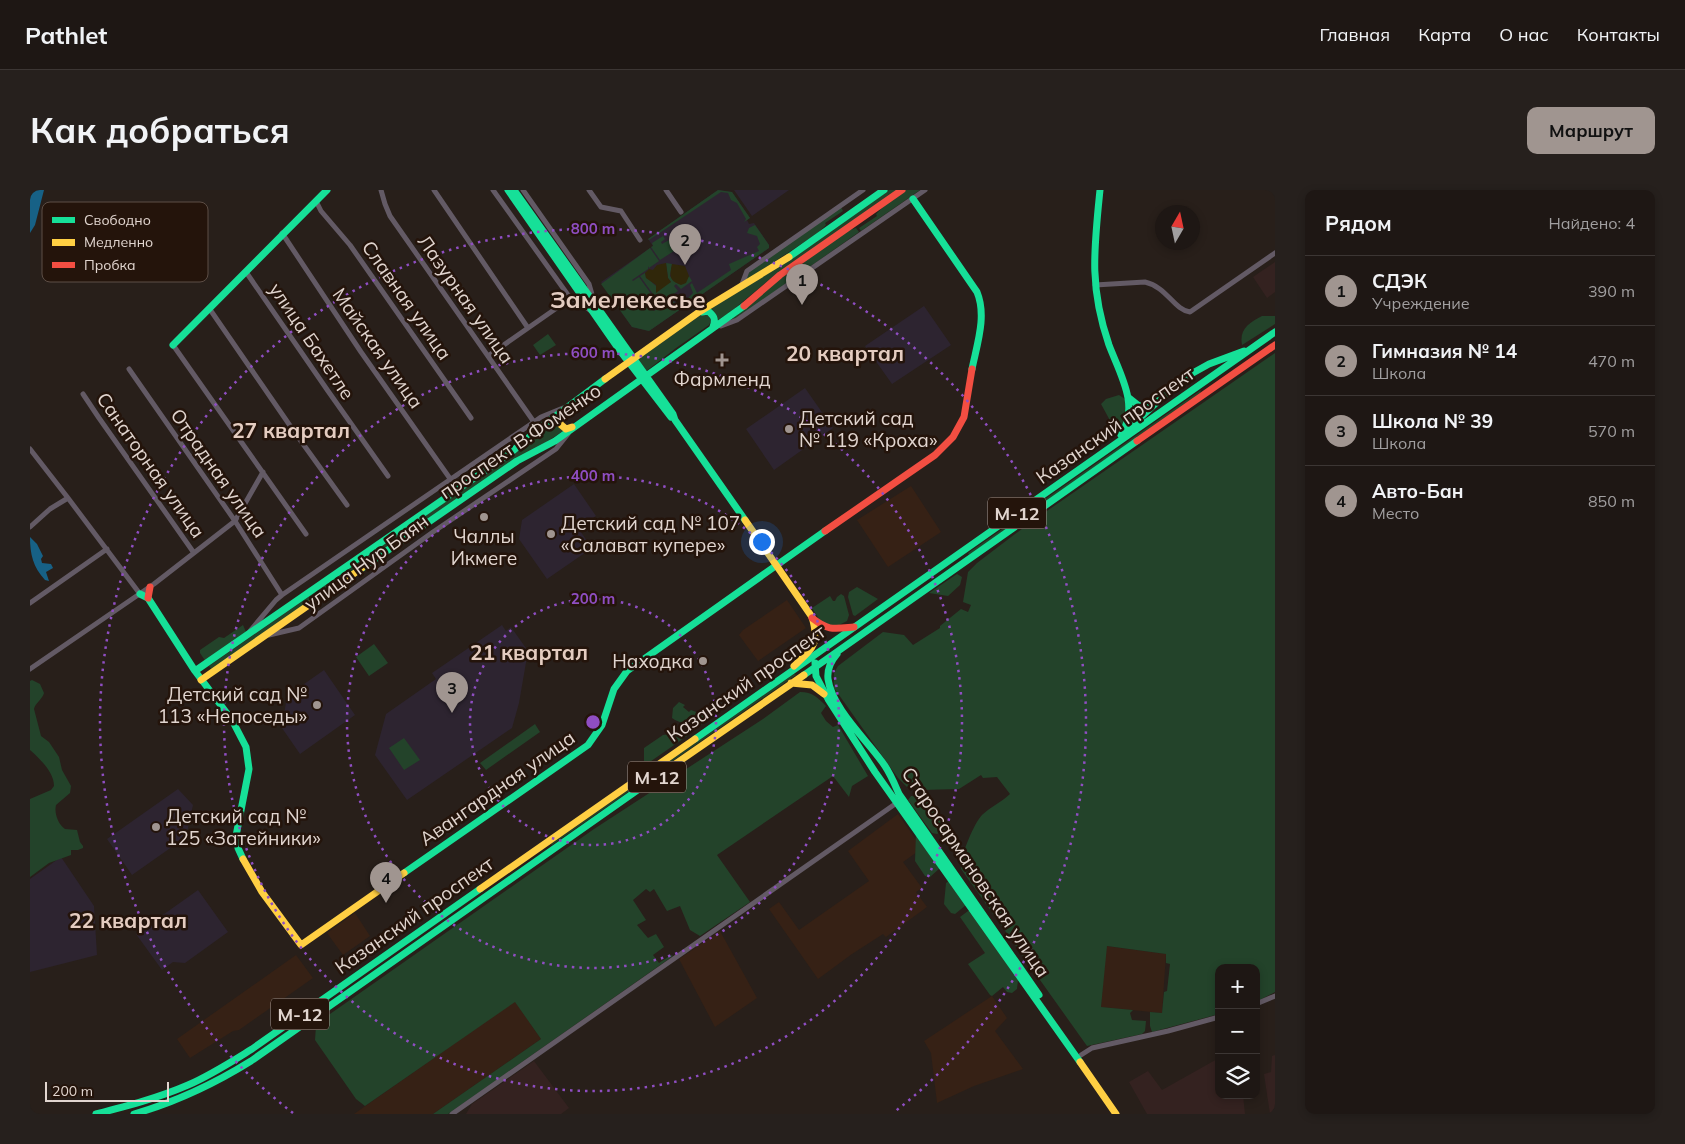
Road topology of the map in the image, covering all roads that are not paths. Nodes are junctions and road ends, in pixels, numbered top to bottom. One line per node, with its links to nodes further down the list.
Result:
1 (327, 190): 16 (main road)
2 (382, 190): 34 (street, Лазурная улица)
3 (434, 190): 28 (street)
4 (493, 190): 24 (street)
5 (508, 190): 26 (main road)
6 (514, 190): 26 (main road)
7 (523, 190): 26 (street)
8 (589, 190): 19 (street)
9 (666, 190): 17 (street)
10 (863, 190): 23 (street)
11 (884, 190): 23 (main road, проспект В.Фоменко)
12 (902, 190): 29 (main road, проспект В.Фоменко)
13 (925, 190): 15 (street)
14 (1100, 190): 22 (main road)
15 (913, 199): 29 (street); 61 (main road, Авангардная улица)
16 (316, 201): 18 (main road); 45 (street, Славная улица)
17 (681, 212)
18 (282, 233): 21 (main road); 53 (street, Майская улица)
19 (640, 240)
20 (1275, 252): 22 (street)
21 (246, 272): 25 (main road); 52 (street, улица Бахетле)
22 (1095, 285): 41 (main road)
23 (741, 287): 27 (main road, проспект В.Фоменко)
24 (571, 298): 26 (street); 28 (street)
25 (209, 308): 31 (main road); 55 (street)
26 (594, 309): 35 (main road)
27 (699, 312): 29 (main road); 35 (main road, проспект В.Фоменко)
28 (528, 328): 34 (street)
29 (711, 330): 37 (main road, проспект В.Фоменко)
30 (1275, 332): 33 (main road, Казанский проспект / М-12)
31 (173, 345): 51 (street)
32 (1275, 345): 43 (main road, Казанский проспект / М-12)
33 (1253, 348): 38 (main road); 39 (main road, Казанский проспект / М-12)
34 (488, 356): 46 (street, Лазурная улица)
35 (631, 360): 37 (main road); 44 (main road, проспект В.Фоменко)
36 (129, 369): 56 (street, Отрадная улица)
37 (644, 377): 47 (main road, проспект В.Фоменко); 61 (main road)
38 (1182, 379): 39 (main road); 42 (main road)
39 (1205, 382): 43 (main road); 50 (main road, Казанский проспект / М-12)
40 (84, 394): 60 (street, Санаторная улица)
41 (1128, 396): 42 (main road); 48 (main road)
42 (1158, 401): 48 (main road)
43 (1194, 401): 72 (main road, Казанский проспект / М-12)
44 (566, 407): 46 (street); 47 (main road); 69 (main road, проспект В.Фоменко)
45 (471, 418)
46 (534, 422): 53 (street)
47 (574, 426): 70 (main road, проспект В.Фоменко); 70 (street, улица Нур Баян)
48 (1121, 436): 50 (main road)
49 (30, 450): 54 (street)
50 (1099, 456): 68 (main road, Казанский проспект / М-12)
51 (263, 472): 56 (street); 58 (street)
52 (388, 476)
53 (450, 480): 64 (street)
54 (68, 498): 57 (street); 59 (street)
55 (347, 505)
56 (235, 521): 60 (street); 64 (street, Отрадная улица)
57 (30, 528)
58 (306, 534)
59 (107, 550): 63 (street); 66 (street)
60 (194, 553): 62 (street)
61 (776, 565): 67 (main road); 77 (main road, Авангардная улица)
62 (150, 587): 63 (street); 65 (main road)
63 (140, 594): 65 (main road); 74 (street)
64 (282, 595): 69 (street)
65 (148, 598): 75 (main road)
66 (30, 603)
67 (812, 617): 68 (main road); 76 (main road)
68 (854, 627): 71 (main road, Казанский проспект / М-12)
69 (247, 635): 75 (main road, проспект В.Фоменко)
70 (263, 636): 77 (main road, проспект В.Фоменко)
71 (829, 644): 73 (main road); 76 (main road, Казанский проспект / М-12)
72 (846, 646): 73 (main road, Казанский проспект / М-12); 80 (main road, Старосармановская улица)
73 (814, 668): 78 (main road, Казанский проспект / М-12); 79 (main road, Старосармановская улица)
74 (30, 670)
75 (195, 670): 77 (main road)
76 (790, 672): 83 (main road, Казанский проспект / М-12)
77 (201, 680)
78 (791, 683): 79 (main road); 84 (main road, Казанский проспект / М-12)
79 (828, 699): 81 (main road, Старосармановская улица)
80 (885, 765): 81 (main road); 88 (main road, Старосармановская улица)
81 (875, 772): 82 (main road, Старосармановская улица)
82 (898, 802): 91 (street); 92 (main road, Старосармановская улица)
83 (550, 839): 84 (main road); 89 (main road, Казанский проспект / М-12)
84 (556, 847): 90 (main road, Казанский проспект / М-12)
85 (1275, 996): 86 (street)
86 (1260, 1002)
87 (1215, 1018): 88 (street)
88 (1081, 1055): 93 (main road, Старосармановская улица)
89 (96, 1114)
90 (134, 1114)
91 (452, 1114)
92 (1116, 1114)
93 (1121, 1114)

